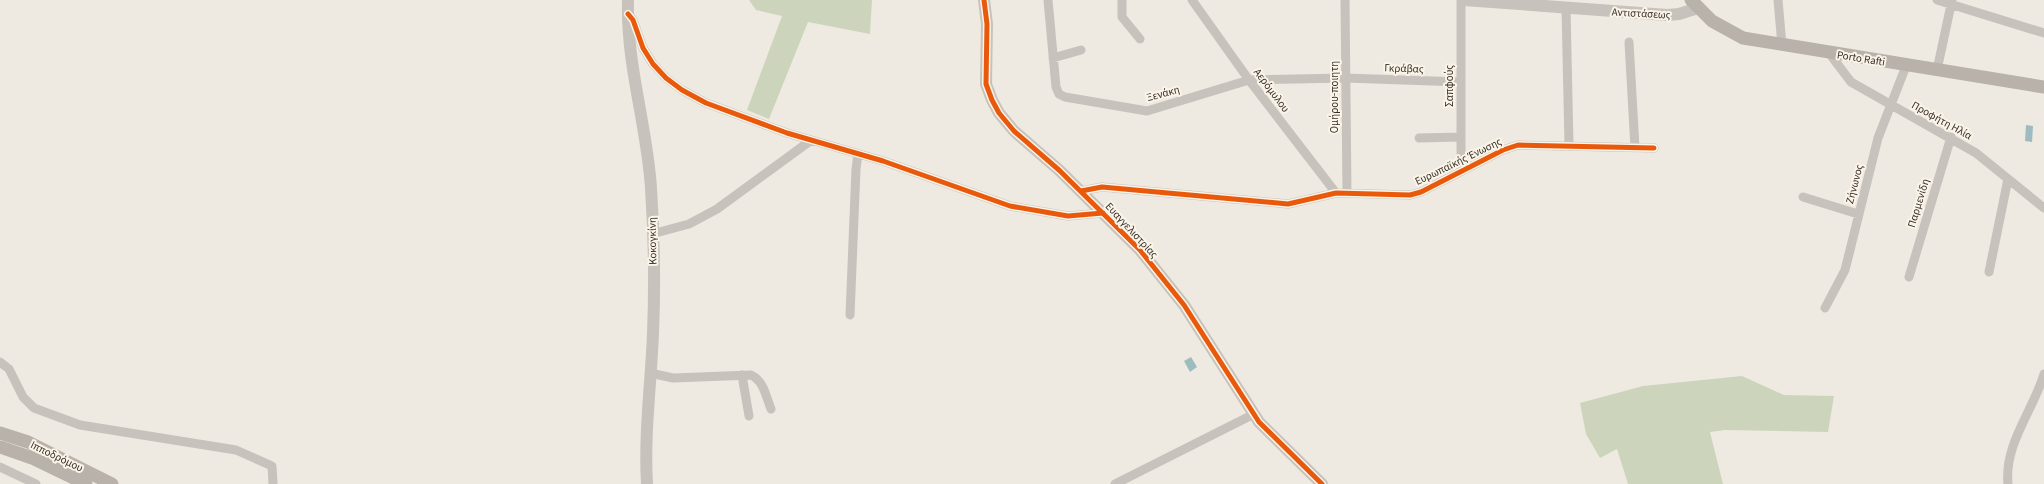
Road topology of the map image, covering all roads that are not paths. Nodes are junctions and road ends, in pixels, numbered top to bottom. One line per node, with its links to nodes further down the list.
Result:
1 (628, 0): 14 (street, Κοκογκίνη)
2 (984, 0): 39 (street, Ευαγγελιστρίας)
3 (1048, 0): 21 (street)
4 (1122, 0): 16 (street)
5 (1192, 0): 25 (street, Αερόμυλου)
6 (1345, 0): 24 (street, Ομήρου-ποιητη)
7 (1461, 0): 26 (street, Σαπφούς)
8 (1464, 0): 13 (street, Αντιστάσεως)
9 (1778, 0): 18 (street)
10 (1937, 0): 11 (street)
11 (1951, 3): 15 (street); 23 (street)
12 (1694, 4): 13 (street, Αντιστάσεως); 18 (main road, Porto Rafti)
13 (1566, 8): 33 (street)
14 (628, 14): 32 (street); 46 (street, Κοκογκίνη)
15 (2044, 33)
16 (1140, 40)
17 (1629, 42): 34 (street)
18 (1782, 45): 20 (main road, Porto Rafti)
19 (1081, 50): 21 (street)
20 (1829, 53): 22 (main road, Porto Rafti); 28 (street, Προφήτη Ηλία)
21 (1053, 58): 25 (street, Ξενάκη)
22 (1906, 66): 23 (main road, Porto Rafti); 28 (street, Ζήνωνος)
23 (1936, 70): 27 (main road, Porto Rafti)
24 (1346, 78): 25 (street, Γκράβας); 26 (street, Γκράβας); 41 (street, Ομήρου-ποιητη)
25 (1249, 80): 40 (street, Αερόμυλου)
26 (1461, 82): 29 (street, Σαπφούς)
27 (2044, 88)
28 (1891, 105): 30 (street, Προφήτη Ηλία); 45 (street, Ζήνωνος)
29 (1461, 137): 31 (street); 37 (street, Σαπφούς)
30 (1950, 137): 38 (street, Προφήτη Ηλία); 48 (street, Παρμενίδη)
31 (1419, 138)
32 (810, 141): 36 (street); 46 (street)
33 (1570, 145): 34 (street, Ευρωπαϊκής Ένωσης); 37 (street, Ευρωπαϊκής Ένωσης)
34 (1635, 148): 35 (street, Ευρωπαϊκής Ένωσης)
35 (1654, 148)
36 (858, 154): 44 (street); 50 (street)
37 (1461, 171): 41 (street, Ευρωπαϊκής Ένωσης)
38 (2008, 180): 43 (street, Προφήτη Ηλία); 47 (street)
39 (1081, 191): 40 (street, Ευρωπαϊκής Ένωσης); 44 (street, Ευαγγελιστρίας)
40 (1336, 193): 41 (street, Ευρωπαϊκής Ένωσης)
41 (1347, 193)
42 (1803, 196): 45 (street)
43 (2044, 208)
44 (1103, 213): 56 (street, Ευαγγελιστρίας)
45 (1858, 214): 49 (street, Ζήνωνος)
46 (652, 234): 52 (street, Κοκογκίνη)
47 (1989, 272)
48 (1909, 277)
49 (1824, 308)
50 (850, 315)
51 (0, 362): 64 (street)
52 (650, 373): 54 (street); 65 (street, Κοκογκίνη)
53 (2044, 374): 68 (street)
54 (742, 375): 55 (street); 57 (street)
55 (770, 409)
56 (1254, 414): 66 (street); 67 (street, Ευαγγελιστρίας)
57 (749, 416)
58 (0, 432): 63 (main road, Ιπποδρόμου)
59 (0, 447): 62 (main road, Ιπποδρόμου)
60 (0, 467): 61 (street)
61 (36, 484)
62 (86, 484)
63 (112, 484)
64 (273, 484)
65 (647, 484)
66 (1115, 484)
67 (1322, 484)
68 (2008, 484)

